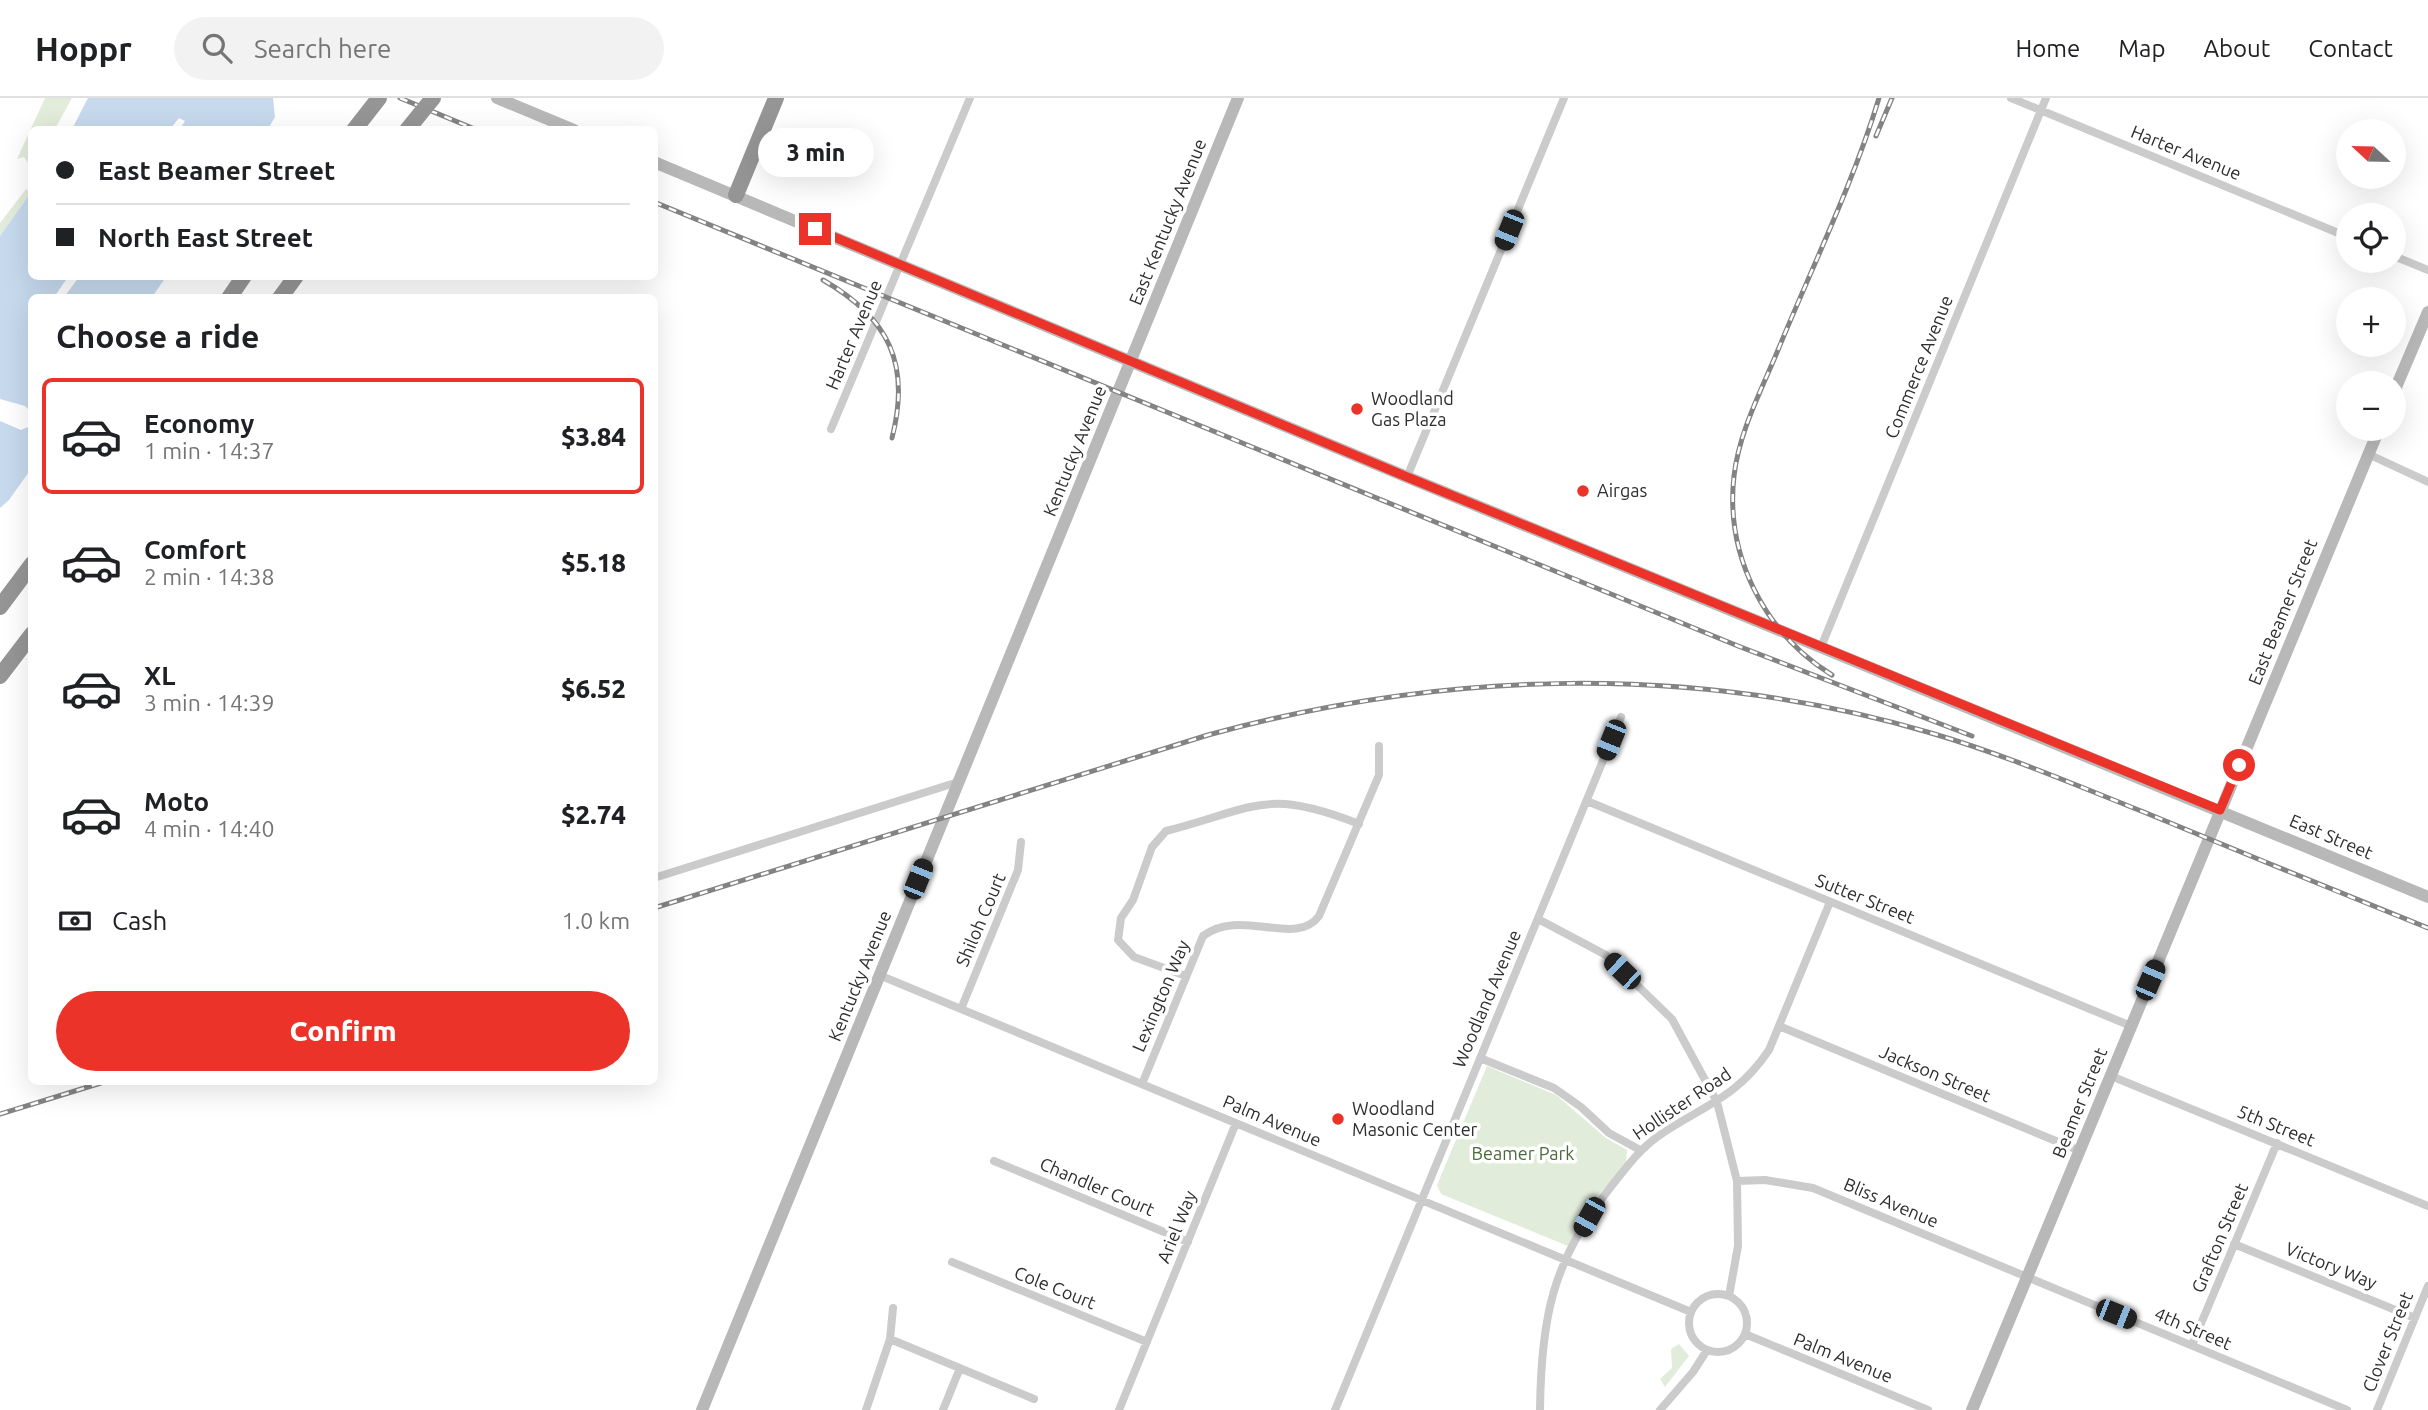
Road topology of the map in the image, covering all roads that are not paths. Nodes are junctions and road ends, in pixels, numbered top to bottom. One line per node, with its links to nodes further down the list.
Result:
1 (379, 98): 11 (highway)
2 (433, 98): 12 (highway, bridge)
3 (497, 98): 13 (street)
4 (776, 98): 15 (highway)
5 (970, 98): 18 (street, Harter Avenue)
6 (1238, 98): 21 (street, East Kentucky Avenue)
7 (1564, 98): 26 (street)
8 (2011, 98): 10 (street, Harter Avenue)
9 (2046, 98): 10 (street, Commerce Avenue)
10 (2042, 110): 16 (street, Harter Avenue); 31 (street, Commerce Avenue)
11 (359, 123)
12 (410, 126)
13 (564, 126)
14 (658, 164): 15 (street, East Street)
15 (736, 195): 18 (street, East Street)
16 (2336, 232)
17 (2406, 261): 19 (street)
18 (901, 265): 21 (street, East Street); 23 (street, Harter Avenue)
19 (2428, 270)
20 (2428, 312): 22 (street)
21 (1130, 360): 26 (street, East Street); 35 (street, Kentucky Avenue)
22 (2403, 371)
23 (831, 429)
24 (2374, 441): 25 (street, East Beamer Street)
25 (2368, 454): 27 (street); 37 (street, East Beamer Street)
26 (1407, 477): 31 (street, East Street)
27 (2428, 482)
28 (28, 569): 29 (highway)
29 (0, 607)
30 (28, 639): 32 (highway)
31 (1821, 647): 37 (street, East Street)
32 (0, 677)
33 (1621, 717): 36 (street, Woodland Avenue)
34 (1379, 746): 38 (street)
35 (958, 782): 40 (street); 44 (street, Kentucky Avenue)
36 (1587, 801): 42 (street, Sutter Street); 43 (street, Woodland Avenue)
37 (2220, 810): 41 (street, East Street); 48 (street, Beamer Street)
38 (1359, 824): 45 (street, Lexington Way); 45 (street)
39 (1021, 842): 46 (street, Shiloh Court)
40 (658, 877)
41 (2428, 897)
42 (1830, 902): 47 (street, Hollister Road); 48 (street, Sutter Street)
43 (1538, 919): 49 (street, Woodland Avenue); 52 (street)
44 (879, 975): 46 (street, Palm Avenue); 78 (street, Kentucky Avenue)
45 (1186, 976): 51 (street, Lexington Way)
46 (961, 1009): 51 (street, Palm Avenue)
47 (1779, 1026): 52 (street, Hollister Road); 56 (street, Jackson Street)
48 (2132, 1026): 50 (street, Beamer Street)
49 (1480, 1058): 55 (street); 59 (street, Woodland Avenue)
50 (2110, 1076): 54 (street, 5th Street); 56 (street, Beamer Street)
51 (1142, 1084): 53 (street, Palm Avenue)
52 (1717, 1102): 55 (street, Hollister Road); 58 (street)
53 (1236, 1123): 59 (street, Palm Avenue); 61 (street, Ariel Way)
54 (2277, 1143): 60 (street, 5th Street); 62 (street, Grafton Street)
55 (1640, 1150): 63 (street, Hollister Road)
56 (2080, 1151): 65 (street, Beamer Street)
57 (994, 1161): 61 (street, Chandler Court)
58 (1737, 1181): 65 (street, Bliss Avenue); 67 (street)
59 (1421, 1200): 63 (street, Palm Avenue); 82 (street, Woodland Avenue)
60 (2428, 1206)
61 (1188, 1242): 73 (street, Ariel Way)
62 (2234, 1244): 70 (street, Victory Way); 74 (street, Grafton Street)
63 (1566, 1259): 69 (street, Palm Avenue); 83 (street, Hollister Road)
64 (952, 1262): 73 (street, Cole Court)
65 (2028, 1277): 74 (street, 4th Street); 86 (street, Beamer Street)
66 (2428, 1286): 70 (street, Clover Street)
67 (1730, 1296): 69 (street); 71 (street)
68 (893, 1308): 72 (street)
69 (1691, 1312): 75 (street)
70 (2415, 1318): 88 (street, Clover Street)
71 (1745, 1334): 75 (street); 85 (street, Palm Avenue)
72 (890, 1339): 76 (street); 79 (street)
73 (1147, 1342): 81 (street, Ariel Way)
74 (2192, 1345): 87 (street, 4th Street)
75 (1707, 1350): 84 (street)
76 (960, 1368): 77 (street); 80 (street)
77 (1034, 1399)
78 (702, 1410)
79 (866, 1410)
80 (943, 1410)
81 (1119, 1410)
82 (1335, 1410)
83 (1540, 1410)
84 (1660, 1410)
85 (1928, 1410)
86 (1972, 1410)
87 (2347, 1410)
88 (2377, 1410)

